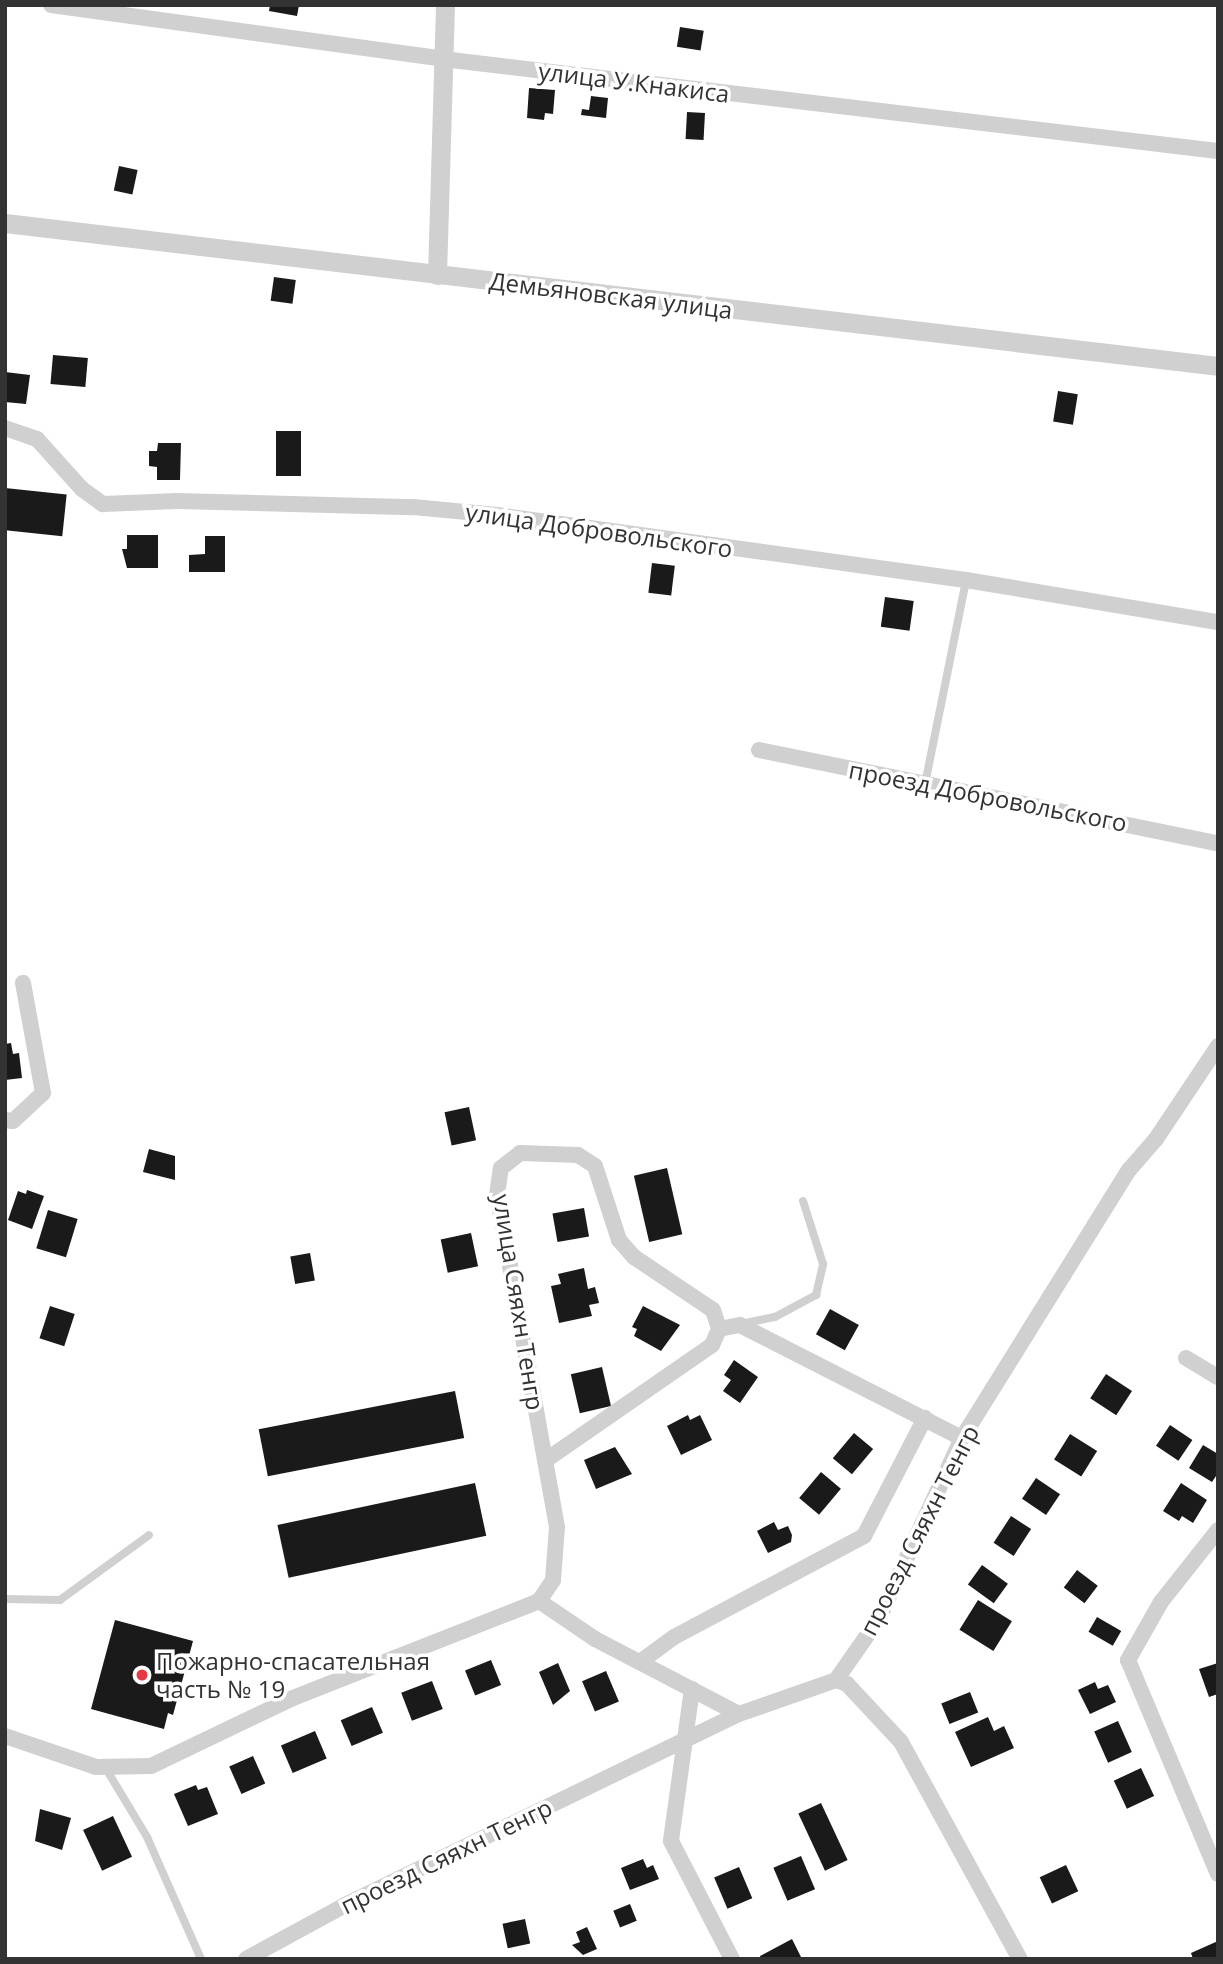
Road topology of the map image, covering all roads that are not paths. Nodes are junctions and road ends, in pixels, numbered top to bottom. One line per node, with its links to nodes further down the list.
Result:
1 (51, 5): 3 (street, улица У.Кнакиса)
2 (445, 5): 3 (street)
3 (443, 59): 4 (street, улица У.Кнакиса); 6 (street)
4 (1218, 151)
5 (5, 223): 6 (street, Демьяновская улица)
6 (437, 275): 7 (street, Демьяновская улица)
7 (1218, 366)
8 (5, 428): 9 (street, улица Добровольского)
9 (965, 580): 10 (street, улица Добровольского); 12 (lane)
10 (1218, 622)
11 (759, 750): 12 (street, проезд Добровольского)
12 (925, 784): 13 (street, проезд Добровольского)
13 (1218, 842)
14 (23, 983): 16 (street)
15 (1218, 1046): 23 (street, проезд Сяяхн Тенгр)
16 (5, 1120)
17 (803, 1201): 18 (lane)
18 (740, 1325): 19 (street); 22 (street)
19 (719, 1329): 24 (street); 24 (street, улица Сяяхн Тенгр)
20 (1186, 1358): 21 (street)
21 (1218, 1377)
22 (925, 1418): 23 (street); 29 (street)
23 (962, 1438): 30 (street, проезд Сяяхн Тенгр)
24 (545, 1460): 28 (street, улица Сяяхн Тенгр)
25 (1218, 1530): 36 (street)
26 (149, 1535): 27 (lane)
27 (5, 1599)
28 (539, 1601): 29 (street); 35 (street)
29 (640, 1662): 31 (street)
30 (836, 1680): 32 (street, проезд Сяяхн Тенгр); 40 (street)
31 (692, 1689): 32 (street); 34 (street)
32 (739, 1714): 34 (street, проезд Сяяхн Тенгр)
33 (5, 1736): 35 (street)
34 (685, 1740): 38 (street, проезд Сяяхн Тенгр); 39 (street)
35 (105, 1767): 37 (lane)
36 (1218, 1874)
37 (201, 1959)
38 (246, 1959)
39 (732, 1959)
40 (1020, 1959)

